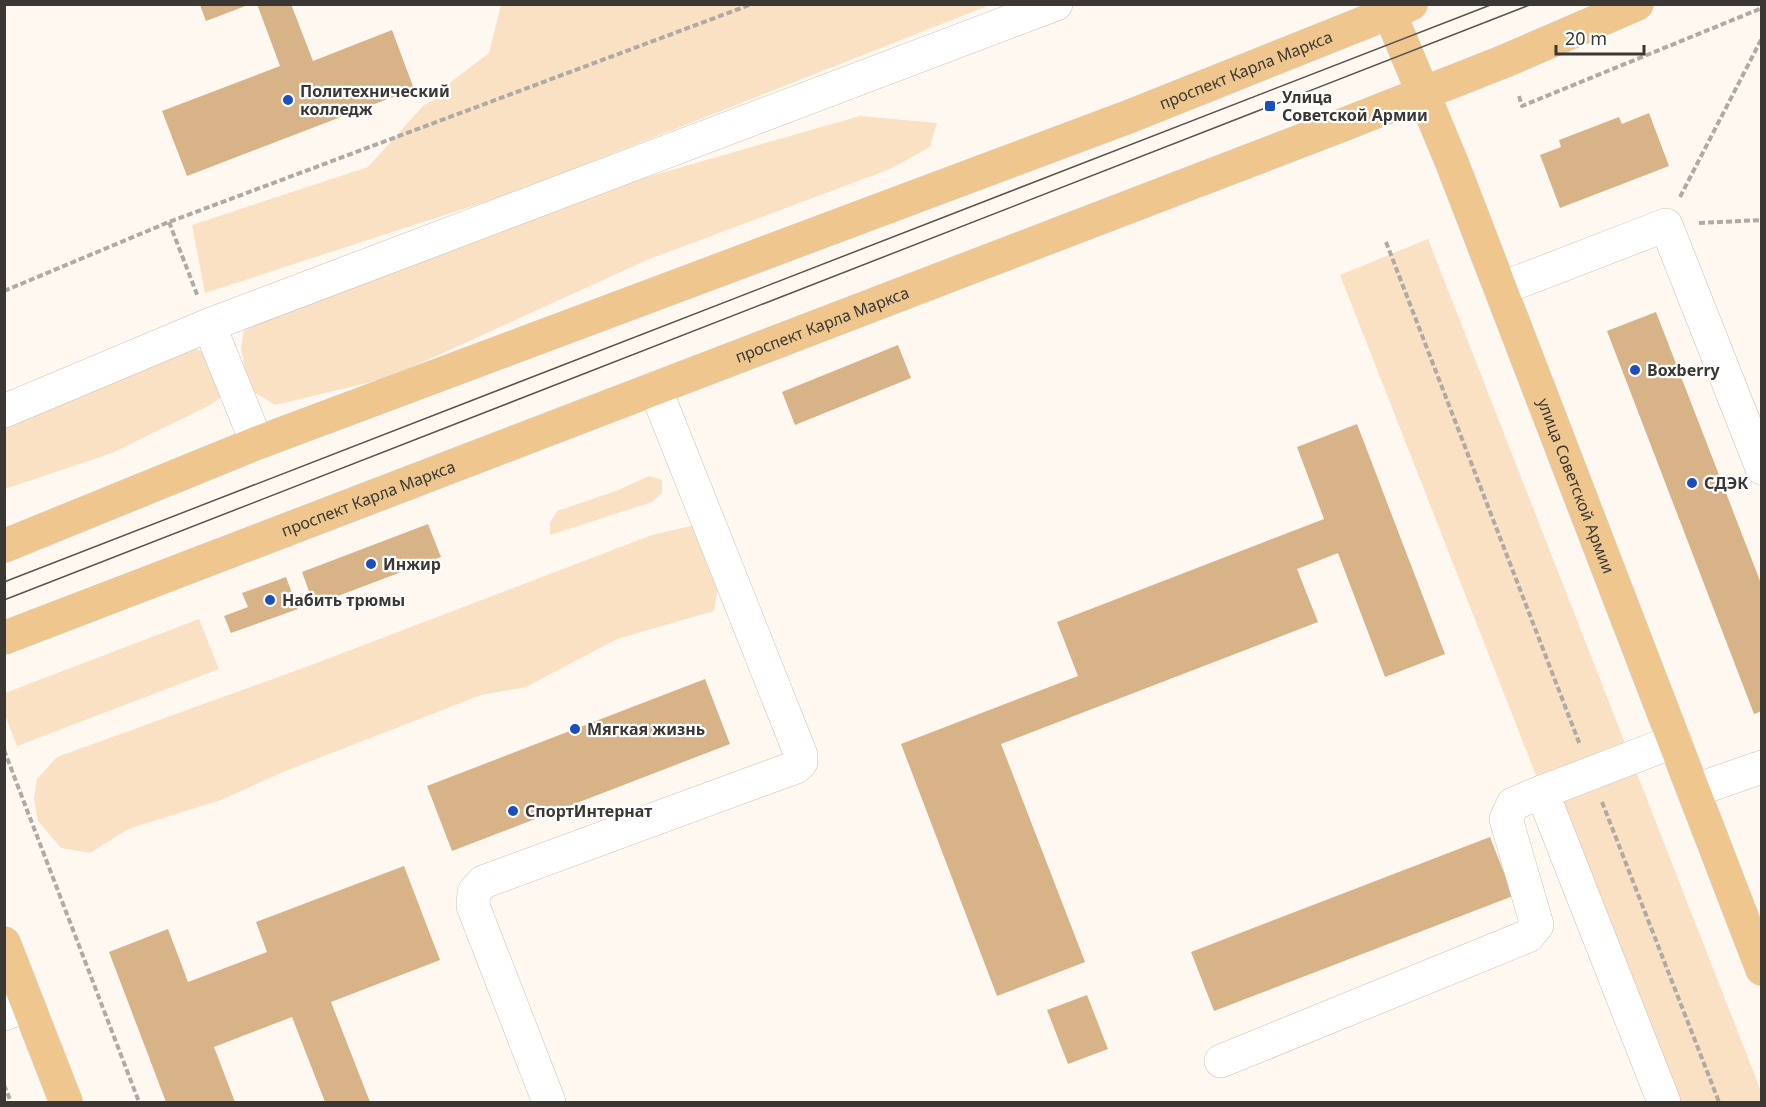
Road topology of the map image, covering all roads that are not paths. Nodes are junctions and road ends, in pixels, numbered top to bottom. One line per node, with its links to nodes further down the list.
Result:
1 (1056, 4): 6 (lane)
2 (1637, 4): 4 (main road, проспект Карла Маркса)
3 (1395, 7): 4 (main road, улица Советской Армии); 9 (main road, проспект Карла Маркса)
4 (1422, 92): 5 (main road, улица Советской Армии); 7 (main road, проспект Карла Маркса)
5 (1500, 289): 10 (lane); 13 (main road, улица Советской Армии)
6 (209, 325): 8 (lane); 9 (lane)
7 (655, 388): 12 (main road, проспект Карла Маркса); 22 (lane)
8 (4, 411)
9 (257, 443): 11 (main road, проспект Карла Маркса)
10 (1761, 468)
11 (4, 546)
12 (4, 638)
13 (1675, 741): 15 (main road, улица Советской Армии); 16 (lane)
14 (1761, 766): 15 (lane)
15 (1693, 791): 18 (main road, улица Советской Армии)
16 (1542, 792): 20 (lane); 23 (lane)
17 (4, 943): 19 (main road)
18 (1761, 969)
19 (16, 1009): 21 (main road)
20 (1221, 1061)
21 (66, 1102)
22 (549, 1102)
23 (1664, 1102)

